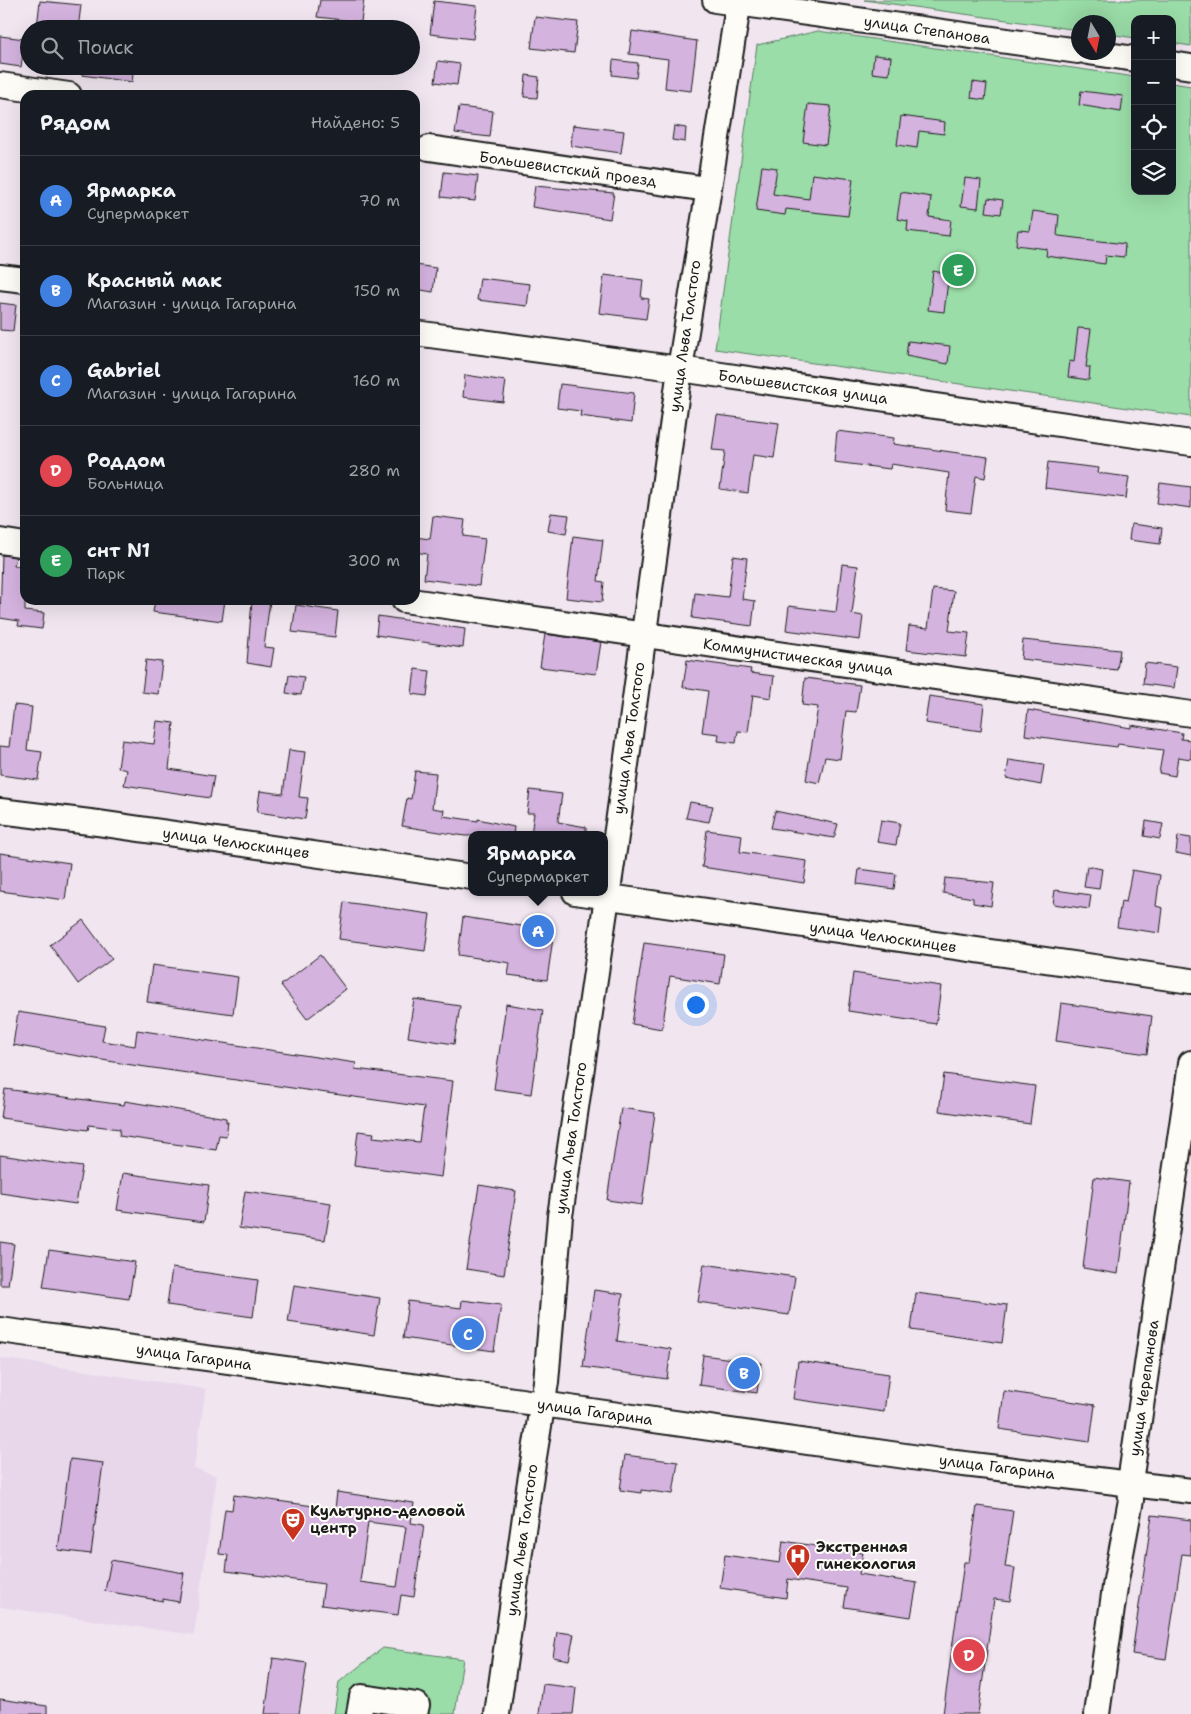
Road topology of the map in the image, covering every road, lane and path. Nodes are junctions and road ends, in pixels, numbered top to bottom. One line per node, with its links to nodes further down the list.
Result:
1 (731, 1): 2 (street, улица Степанова); 10 (street, улица Льва Толстого)
2 (1071, 50)
3 (1116, 56): 4 (street)
4 (1131, 58)
5 (1176, 65): 6 (street)
6 (1191, 67)
7 (0, 85): 8 (street)
8 (35, 90)
9 (429, 148): 10 (street, Большевистский проезд)
10 (707, 189): 14 (street, улица Льва Толстого)
11 (0, 277): 12 (street)
12 (20, 279)
13 (420, 334): 14 (street, Большевистская улица)
14 (680, 368): 15 (street, Большевистская улица); 19 (street, улица Льва Толстого)
15 (1191, 443)
16 (0, 542): 17 (street)
17 (20, 544)
18 (420, 602): 19 (street, Коммунистическая улица)
19 (644, 635): 20 (street, Коммунистическая улица); 23 (street, улица Льва Толстого)
20 (1191, 714)
21 (0, 812): 22 (street, улица Челюскинцев)
22 (468, 876)
23 (608, 883)
24 (600, 896): 25 (street, улица Челюскинцев)
25 (606, 897): 26 (street, улица Челюскинцев); 29 (street, улица Льва Толстого)
26 (1191, 981)
27 (1191, 1063): 30 (street, улица Черепанова)
28 (0, 1330): 29 (street, улица Гагарина)
29 (542, 1405): 30 (street, улица Гагарина); 34 (street, улица Льва Толстого)
30 (1130, 1482): 31 (street, улица Гагарина); 35 (street, улица Черепанова)
31 (1191, 1491)
32 (359, 1714): 33 (street)
33 (415, 1714)
34 (497, 1714)
35 (1097, 1714)

